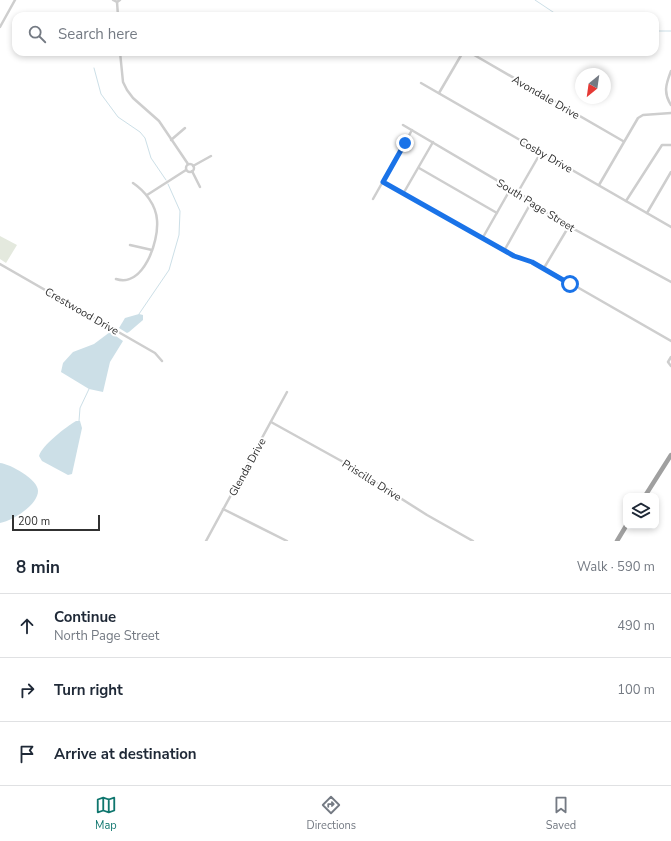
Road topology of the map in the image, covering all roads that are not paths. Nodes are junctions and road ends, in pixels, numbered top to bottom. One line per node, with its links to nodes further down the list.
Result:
1 (16, 0): 6 (street)
2 (113, 0): 4 (street)
3 (120, 0): 4 (street)
4 (117, 2): 5 (street)
5 (118, 12)
6 (0, 27)
7 (120, 56): 18 (street)
8 (461, 56): 12 (street)
9 (476, 56): 20 (street, Avondale Drive)
10 (671, 71): 13 (street)
11 (421, 83): 12 (street, Cosby Drive)
12 (439, 93): 22 (street, Cosby Drive)
13 (671, 105)
14 (671, 113): 20 (street)
15 (403, 125): 17 (street, South Page Street)
16 (185, 128): 18 (street)
17 (412, 130): 19 (street, South Page Street); 30 (street)
18 (171, 140): 24 (street)
19 (433, 142): 26 (street); 34 (street, South Page Street)
20 (623, 142): 32 (street)
21 (671, 145): 40 (street)
22 (540, 152): 32 (street, Cosby Drive); 35 (street)
23 (212, 156): 25 (street)
24 (188, 164): 25 (street); 27 (street)
25 (193, 166): 28 (street)
26 (419, 168): 36 (street); 41 (street)
27 (186, 170): 28 (street); 37 (street)
28 (192, 171): 33 (street)
29 (671, 172): 42 (street)
30 (383, 182): 36 (street); 38 (street)
31 (133, 183): 37 (street)
32 (599, 184): 40 (street, Cosby Drive)
33 (200, 186)
34 (511, 188): 35 (street, South Page Street); 41 (street)
35 (518, 192): 39 (street, South Page Street)
36 (403, 194): 45 (street)
37 (147, 195): 47 (street)
38 (373, 199)
39 (532, 201): 43 (street, South Page Street); 48 (street)
40 (626, 201): 42 (street, Cosby Drive)
41 (497, 213): 45 (street)
42 (647, 213): 44 (street, Cosby Drive)
43 (569, 226): 50 (street); 52 (street, South Page Street)
44 (671, 227)
45 (482, 239): 48 (street)
46 (130, 245): 47 (street)
47 (152, 250): 51 (street)
48 (504, 251): 50 (street)
49 (0, 264): 55 (street, Crestwood Drive)
50 (544, 268): 53 (street)
51 (116, 279)
52 (671, 282)
53 (671, 341)
54 (671, 357): 56 (street)
55 (162, 361)
56 (671, 366)
57 (287, 392): 58 (street, Glenda Drive)
58 (271, 422): 61 (street, Glenda Drive); 65 (street, Priscilla Drive)
59 (671, 455): 60 (highway)
60 (647, 493)
61 (223, 510): 63 (street, Glenda Drive); 64 (street)
62 (624, 529): 66 (highway)
63 (206, 541)
64 (287, 541)
65 (473, 541)
66 (617, 541)

